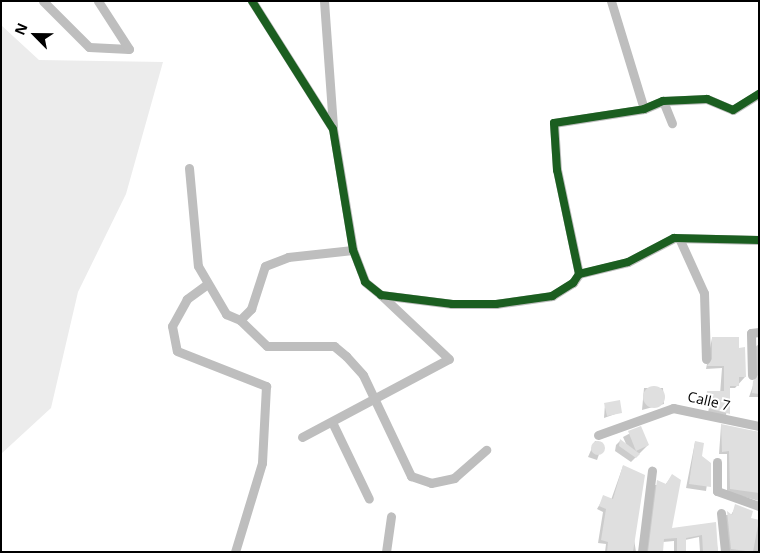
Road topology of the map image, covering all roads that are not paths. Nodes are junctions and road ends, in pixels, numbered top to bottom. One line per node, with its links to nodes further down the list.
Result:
1 (43, 1): 2 (street)
2 (98, 1)
3 (252, 1): 10 (street)
4 (324, 1): 10 (street)
5 (611, 1): 8 (street)
6 (759, 94): 7 (street)
7 (664, 101): 8 (street); 9 (street)
8 (644, 109): 15 (street)
9 (672, 123)
10 (333, 129): 14 (street)
11 (189, 168): 16 (street)
12 (679, 238): 13 (street); 15 (street); 20 (street)
13 (759, 240)
14 (353, 250): 17 (street); 18 (street)
15 (579, 274): 17 (street)
16 (206, 285): 18 (street); 34 (street)
17 (381, 295): 22 (street)
18 (240, 320): 22 (street)
19 (759, 332): 21 (street)
20 (706, 359)
21 (752, 375)
22 (376, 399): 23 (street); 27 (street)
23 (332, 422): 26 (street); 30 (street)
24 (759, 426): 25 (street, Calle 7)
25 (598, 435)
26 (302, 437)
27 (486, 450)
28 (717, 462): 31 (street)
29 (652, 471): 36 (street)
30 (369, 499)
31 (759, 506)
32 (721, 513): 37 (street)
33 (390, 516): 35 (street)
34 (236, 552)
35 (386, 552)
36 (642, 552)
37 (725, 552)

